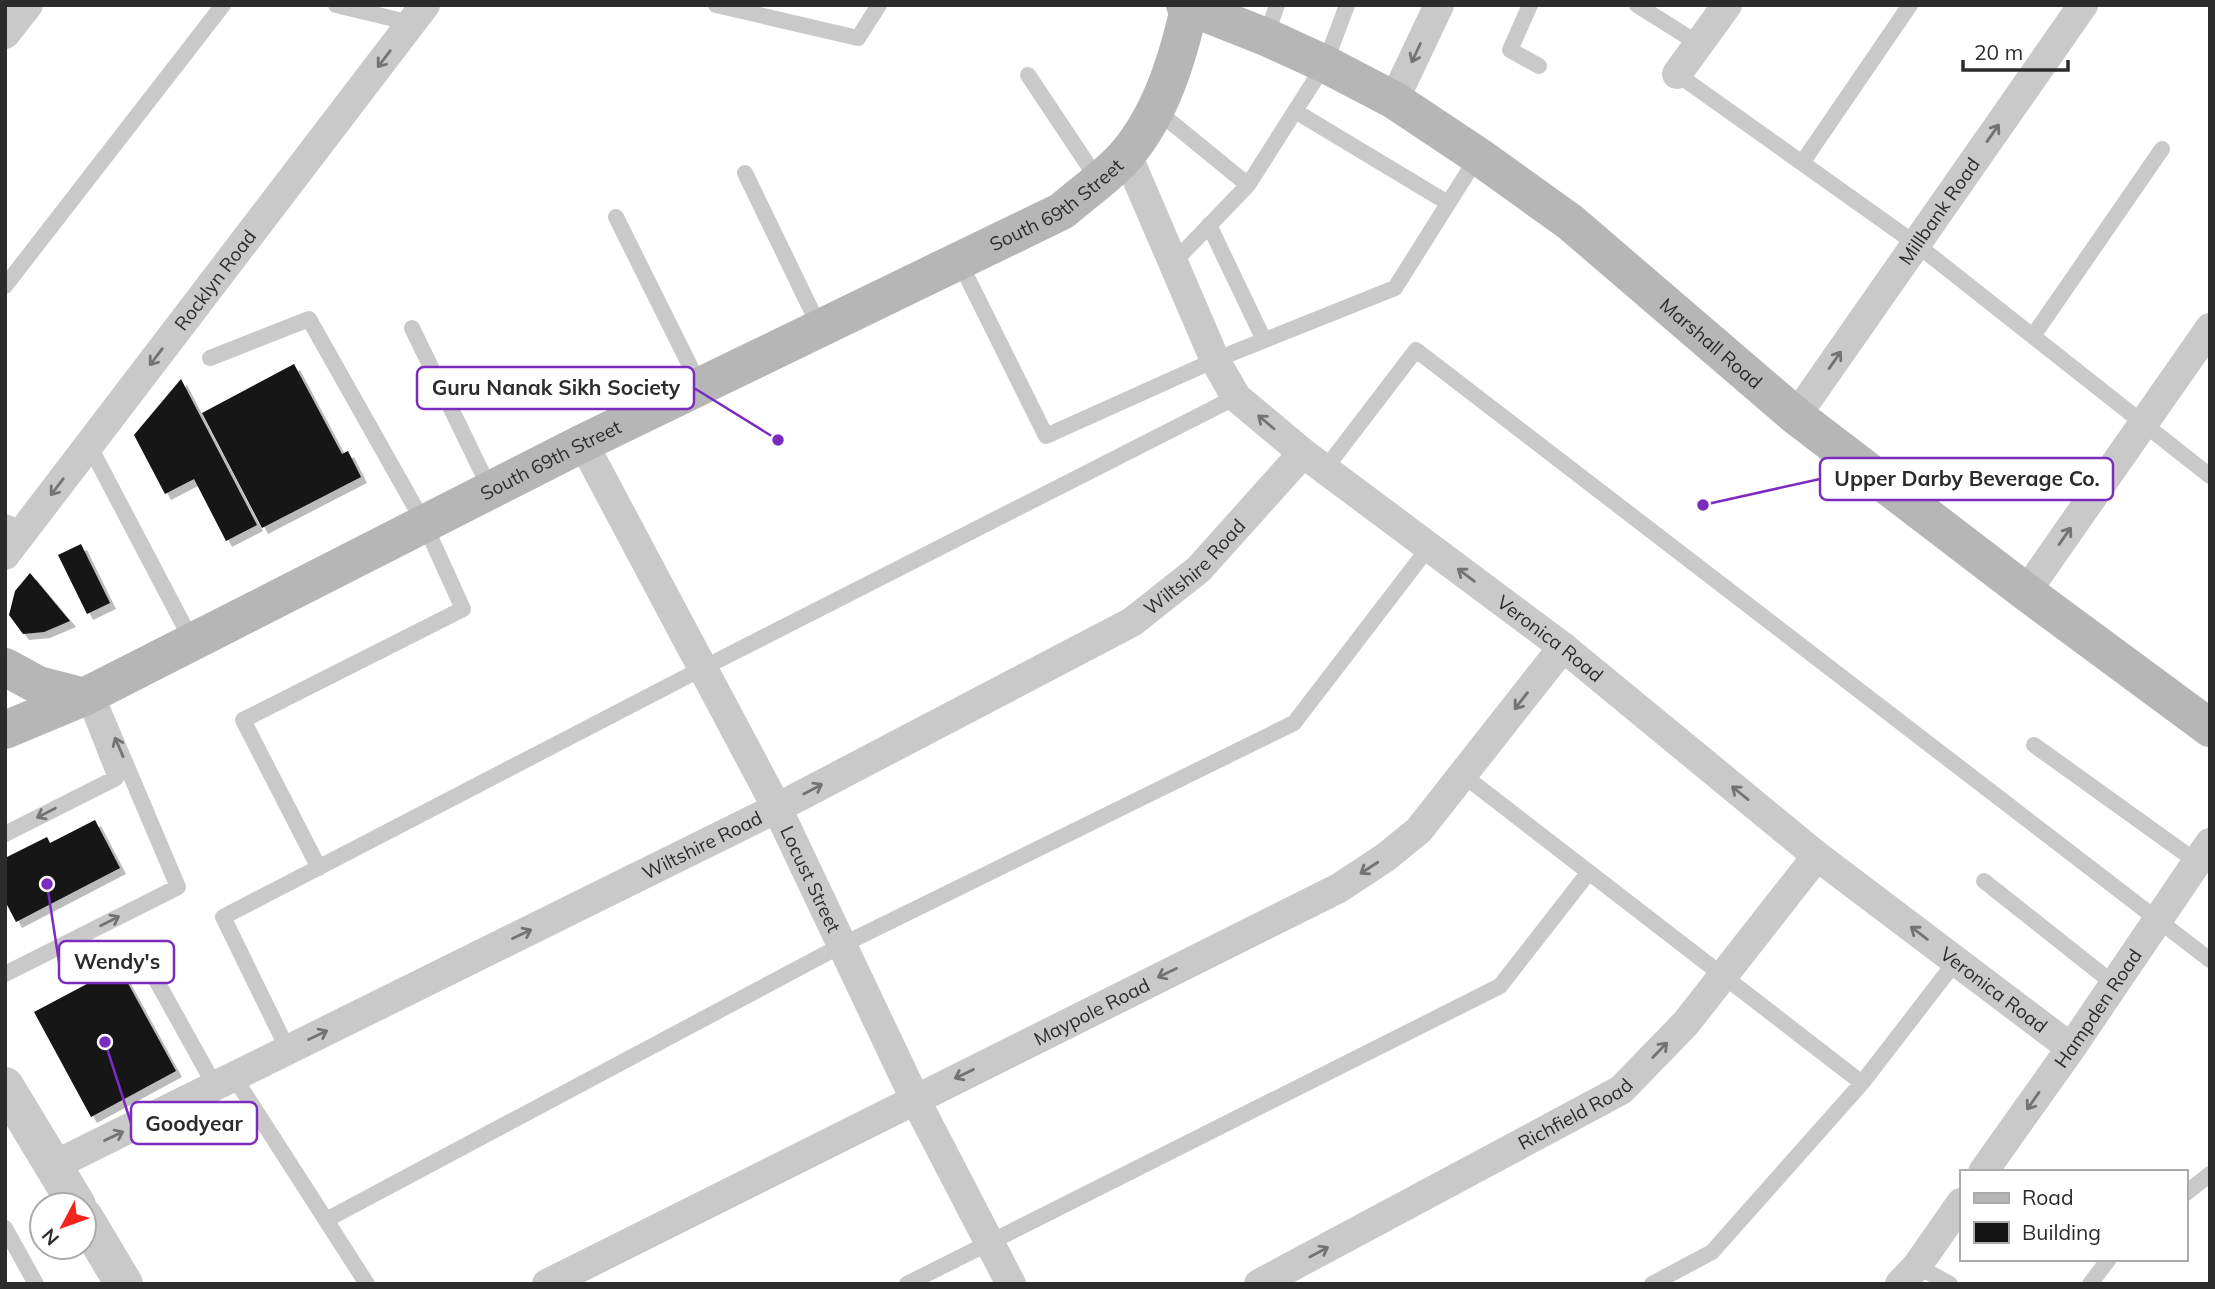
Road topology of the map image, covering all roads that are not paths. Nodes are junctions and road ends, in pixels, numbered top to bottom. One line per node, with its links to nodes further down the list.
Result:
1 (27, 5): 16 (street)
2 (223, 5): 38 (lane)
3 (336, 5): 14 (lane)
4 (716, 5): 5 (lane)
5 (878, 5)
6 (1347, 5): 18 (lane)
7 (1439, 5): 22 (street, one-way to 22)
8 (1530, 5): 19 (lane)
9 (1637, 5): 17 (lane)
10 (1727, 5): 17 (street)
11 (1910, 5): 28 (lane)
12 (2083, 5): 35 (street, Millbank Road, one-way to 12)
13 (1189, 6): 15 (main road, Marshall Road); 23 (main road, South 69th Street)
14 (418, 14): 51 (street, Rocklyn Road, one-way to 51)
15 (1272, 21): 18 (main road, Marshall Road)
16 (5, 34)
17 (1699, 44): 20 (street)
18 (1325, 64): 22 (main road, Marshall Road); 24 (lane)
19 (1539, 66)
20 (1677, 74): 28 (lane)
21 (1028, 75): 30 (lane)
22 (1394, 100): 27 (main road, Marshall Road)
23 (1155, 109): 26 (main road, South 69th Street); 31 (lane)
24 (1295, 111): 31 (lane); 32 (lane)
25 (2162, 149): 42 (lane)
26 (1127, 155): 30 (main road, South 69th Street); 37 (street, Veronica Road)
27 (1478, 156): 32 (lane); 48 (main road, Marshall Road)
28 (1802, 163): 35 (lane)
29 (745, 173): 40 (lane)
30 (1098, 180): 36 (main road, South 69th Street)
31 (1248, 185): 34 (lane)
32 (1448, 203): 43 (lane)
33 (616, 217): 46 (lane)
34 (1209, 225): 37 (lane); 43 (lane)
35 (1916, 244): 42 (lane); 48 (street, Millbank Road, one-way to 35)
36 (959, 261): 40 (main road, South 69th Street); 45 (lane)
37 (1173, 262): 45 (street, Veronica Road)
38 (5, 286)
39 (412, 328): 54 (lane)
40 (820, 328): 46 (main road, South 69th Street)
41 (2210, 328): 49 (street)
42 (2033, 336): 49 (lane)
43 (1264, 340): 45 (lane)
44 (210, 358): 55 (lane)
45 (1215, 360): 47 (street, Veronica Road)
46 (699, 386): 50 (main road, South 69th Street)
47 (1236, 397): 52 (street, Veronica Road, one-way to 47); 63 (lane)
48 (1796, 416): 59 (main road, Marshall Road)
49 (2143, 423): 53 (lane); 59 (street, one-way to 49)
50 (583, 443): 54 (main road, South 69th Street); 63 (street, Locust Street)
51 (89, 445): 56 (street, Rocklyn Road, one-way to 56); 60 (lane)
52 (1314, 461): 57 (street, Veronica Road); 69 (street, Wiltshire Road, one-way to 52); 76 (lane)
53 (2210, 476)
54 (490, 489): 55 (main road, South 69th Street)
55 (424, 523): 60 (main road, South 69th Street); 73 (lane)
56 (15, 526): 58 (street, Rocklyn Road)
57 (1429, 547): 61 (street, Veronica Road, one-way to 57); 77 (lane)
58 (5, 555)
59 (2026, 592): 65 (main road, Marshall Road)
60 (192, 641): 64 (main road, South 69th Street)
61 (1563, 647): 68 (street, Maypole Road, one-way to 68); 72 (street, Veronica Road, one-way to 61)
62 (5, 667): 64 (main road)
63 (703, 668): 69 (street, Locust Street); 73 (lane)
64 (90, 694): 66 (main road, South 69th Street); 70 (lane, one-way to 70); 81 (lane, one-way to 64)
65 (2210, 728)
66 (5, 730)
67 (2034, 745): 71 (lane)
68 (1463, 775): 74 (lane); 89 (street, Maypole Road, one-way to 89)
69 (777, 807): 77 (street, Locust Street); 85 (street, Wiltshire Road, one-way to 69)
70 (5, 834)
71 (2203, 852): 76 (street, Hampden Road)
72 (1817, 856): 79 (street, Veronica Road, one-way to 72); 82 (street, Richfield Road)
73 (319, 867): 85 (lane)
74 (1589, 872): 82 (lane); 99 (lane)
75 (1984, 881): 83 (lane)
76 (2156, 920): 78 (lane); 83 (street, Hampden Road)
77 (842, 944): 89 (street, Locust Street); 96 (lane)
78 (2210, 960)
79 (1956, 961): 84 (street, Veronica Road); 87 (lane)
80 (150, 969): 86 (lane)
81 (5, 974)
82 (1724, 975): 87 (lane); 108 (street, Richfield Road, one-way to 82)
83 (2114, 984): 84 (street, Hampden Road)
84 (2071, 1048): 91 (street, Hampden Road, one-way to 91)
85 (288, 1050): 86 (street, Wiltshire Road)
86 (225, 1082): 90 (street, Wiltshire Road, one-way to 86); 96 (lane)
87 (1862, 1083): 109 (lane)
88 (5, 1086): 90 (street)
89 (915, 1098): 99 (street, Locust Street); 105 (street, Maypole Road)
90 (53, 1167): 93 (street)
91 (1984, 1170)
92 (2210, 1174): 94 (lane)
93 (68, 1191)
94 (2187, 1192)
95 (1960, 1204): 101 (street)
96 (326, 1220): 104 (lane)
97 (5, 1228): 102 (lane)
98 (98, 1240): 103 (street)
99 (989, 1242): 106 (lane); 107 (street, Locust Street)
100 (2107, 1261): 111 (lane)
101 (1908, 1275): 110 (lane)
102 (36, 1284)
103 (124, 1284)
104 (367, 1284)
105 (547, 1284)
106 (907, 1284)
107 (1011, 1284)
108 (1259, 1284)
109 (1652, 1284)
110 (1950, 1284)
111 (2090, 1284)

